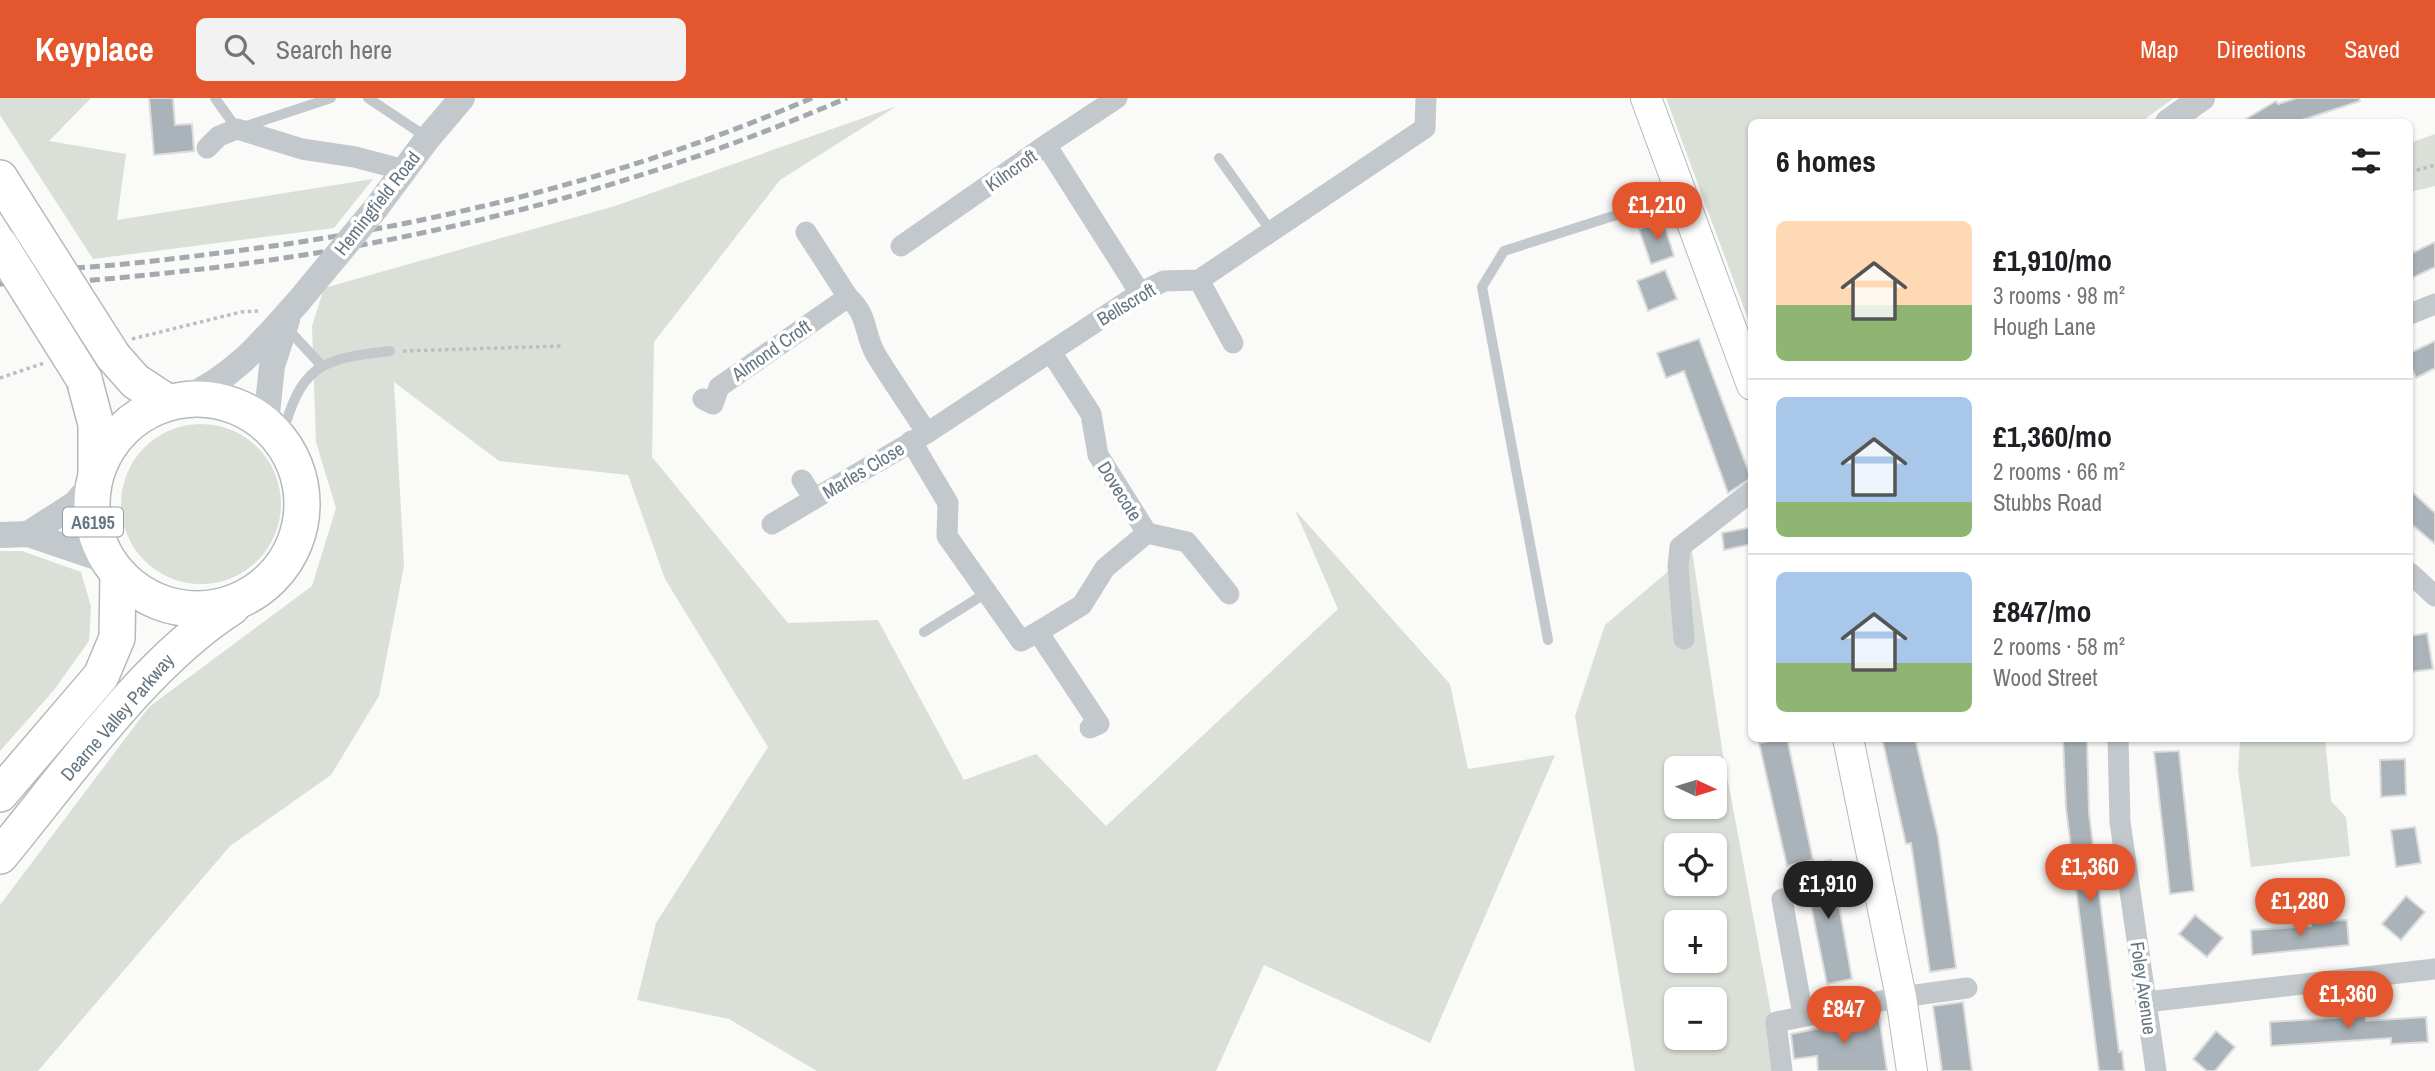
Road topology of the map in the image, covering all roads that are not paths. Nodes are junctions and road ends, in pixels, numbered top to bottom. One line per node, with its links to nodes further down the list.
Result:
1 (215, 98): 10 (lane)
2 (331, 98): 10 (lane)
3 (369, 98): 11 (lane)
4 (462, 98): 11 (street, Hemingfield Road)
5 (1117, 98): 12 (street)
6 (1426, 98): 18 (street)
7 (1646, 98): 17 (main road)
8 (2202, 98): 9 (street)
9 (2172, 119)
10 (237, 129): 13 (street); 15 (street)
11 (428, 138): 15 (street, Hemingfield Road)
12 (1046, 145): 21 (street, Kilncroft); 23 (street, Kilncroft)
13 (207, 148)
14 (1220, 158): 18 (lane)
15 (404, 170): 26 (street, Hemingfield Road, bridge)
16 (8, 190): 34 (highway, bridge)
17 (1681, 195): 32 (main road); 54 (lane)
18 (1271, 231): 22 (street)
19 (807, 232): 24 (street)
20 (0, 245): 37 (highway, A6195, bridge)
21 (901, 246)
22 (1199, 279): 23 (street, Bellscroft); 28 (street)
23 (1140, 293): 30 (street, Bellscroft)
24 (848, 298): 33 (street, Almond Croft); 36 (street)
25 (2435, 304): 27 (street)
26 (291, 312): 31 (lane); 34 (street, Hemingfield Road); 35 (street, Hemingfield Road)
27 (2413, 313)
28 (1233, 343)
29 (390, 351): 31 (lane)
30 (1051, 352): 36 (street, Bellscroft); 42 (street, Dovecote)
31 (321, 365): 35 (lane)
32 (1748, 374)
33 (703, 399)
34 (176, 400): 35 (highway); 37 (highway, A6195)
35 (273, 431): 49 (highway)
36 (919, 437): 40 (street, Marles Close); 47 (street)
37 (95, 477): 43 (street); 45 (highway, A6195)
38 (802, 480): 40 (street, Marles Close)
39 (1748, 494): 53 (street)
40 (814, 499): 41 (street, Marles Close)
41 (772, 523)
42 (1147, 533): 48 (street); 52 (street, Dovecote)
43 (28, 534): 44 (street); 45 (street)
44 (0, 535)
45 (113, 567): 49 (highway); 58 (highway, Dearne Valley Parkway / A6195)
46 (2413, 576): 50 (street)
47 (986, 593): 51 (lane); 52 (street)
48 (1229, 594)
49 (250, 595): 59 (highway, Dearne Valley Parkway)
50 (2435, 596)
51 (924, 632)
52 (1038, 632): 55 (street)
53 (1684, 639)
54 (1549, 640)
55 (1090, 728)
56 (1849, 742): 63 (main road)
57 (2118, 742): 64 (street, Foley Avenue)
58 (0, 794)
59 (0, 856)
60 (1782, 899): 65 (street)
61 (2435, 969): 64 (street)
62 (1967, 988): 63 (street)
63 (1901, 997): 65 (street); 67 (main road)
64 (2147, 1002): 68 (street, Foley Avenue)
65 (1803, 1015): 66 (street)
66 (1782, 1071)
67 (1912, 1071)
68 (2156, 1071)

